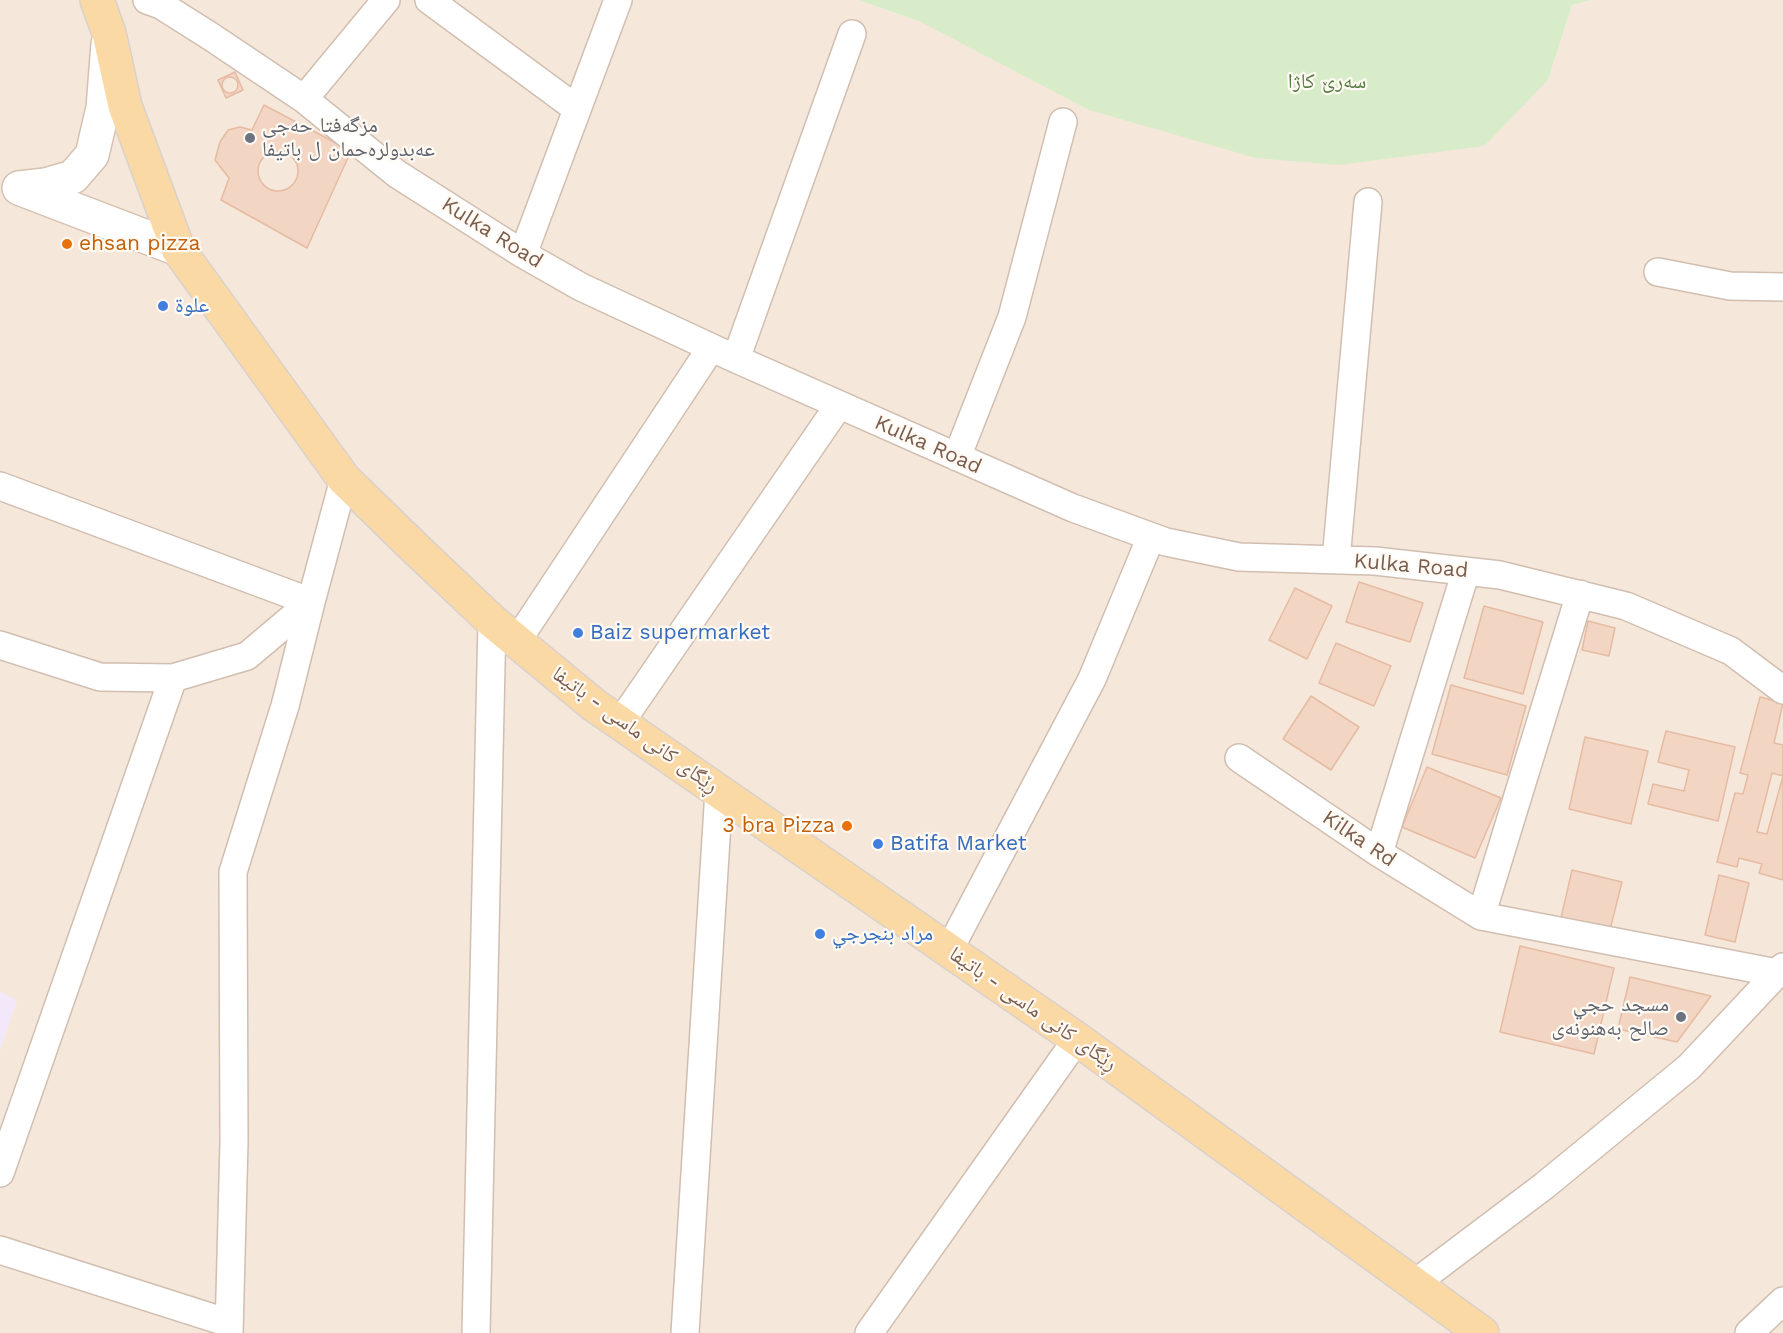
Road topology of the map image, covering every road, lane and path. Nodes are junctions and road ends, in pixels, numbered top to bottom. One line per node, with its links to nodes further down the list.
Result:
1 (97, 0): 6 (main road, ڕێگای کانی ماسی - باتيفا)
2 (147, 0): 8 (street, Kulka Road)
3 (386, 0): 8 (street)
4 (429, 0): 9 (street)
5 (618, 0): 9 (street)
6 (109, 33): 11 (main road); 13 (main road, ڕێگای کانی ماسی - باتيفا)
7 (852, 33): 17 (street)
8 (304, 99): 14 (street, Kulka Road)
9 (577, 109): 14 (street)
10 (1063, 122): 19 (street)
11 (10, 184): 13 (main road)
12 (1368, 202): 23 (street)
13 (178, 249): 20 (main road, ڕێگای کانی ماسی - باتيفا)
14 (523, 254): 17 (street, Kulka Road)
15 (1658, 272): 16 (street)
16 (1783, 287)
17 (723, 354): 18 (street, Kulka Road); 28 (street)
18 (839, 405): 19 (street, Kulka Road); 32 (street)
19 (957, 457): 22 (street, Kulka Road)
20 (344, 479): 26 (street); 27 (main road, ڕێگای کانی ماسی - باتيفا)
21 (0, 486): 26 (street)
22 (1150, 537): 23 (street, Kulka Road); 37 (street)
23 (1336, 560): 24 (street, Kulka Road)
24 (1466, 571): 25 (street, Kulka Road); 35 (street)
25 (1580, 594): 31 (street, Kulka Road); 36 (street)
26 (311, 602): 30 (street); 44 (street)
27 (492, 621): 28 (main road, ڕێگای کانی ماسی - باتيفا); 45 (street)
28 (517, 641): 32 (main road, ڕێگای کانی ماسی - باتيفا)
29 (0, 645): 30 (street)
30 (173, 678): 40 (street)
31 (1783, 690)
32 (620, 723): 34 (main road, ڕێگای کانی ماسی - باتيفا)
33 (1239, 758): 35 (street, Kilka Rd)
34 (719, 791): 37 (main road, ڕێگای کانی ماسی - باتيفا); 46 (street)
35 (1378, 854): 36 (street, Kilka Rd)
36 (1480, 916): 38 (street)
37 (948, 950): 39 (main road, ڕێگای کانی ماسی - باتيفا)
38 (1780, 970): 42 (street)
39 (1077, 1039): 42 (main road, ڕێگای کانی ماسی - باتيفا); 47 (street)
40 (0, 1173)
41 (0, 1250): 44 (street)
42 (1414, 1284): 48 (main road, ڕێگای کانی ماسی - باتيفا)
43 (1783, 1301): 49 (street)
44 (229, 1328)
45 (476, 1333)
46 (685, 1333)
47 (869, 1333)
48 (1482, 1333)
49 (1749, 1333)

